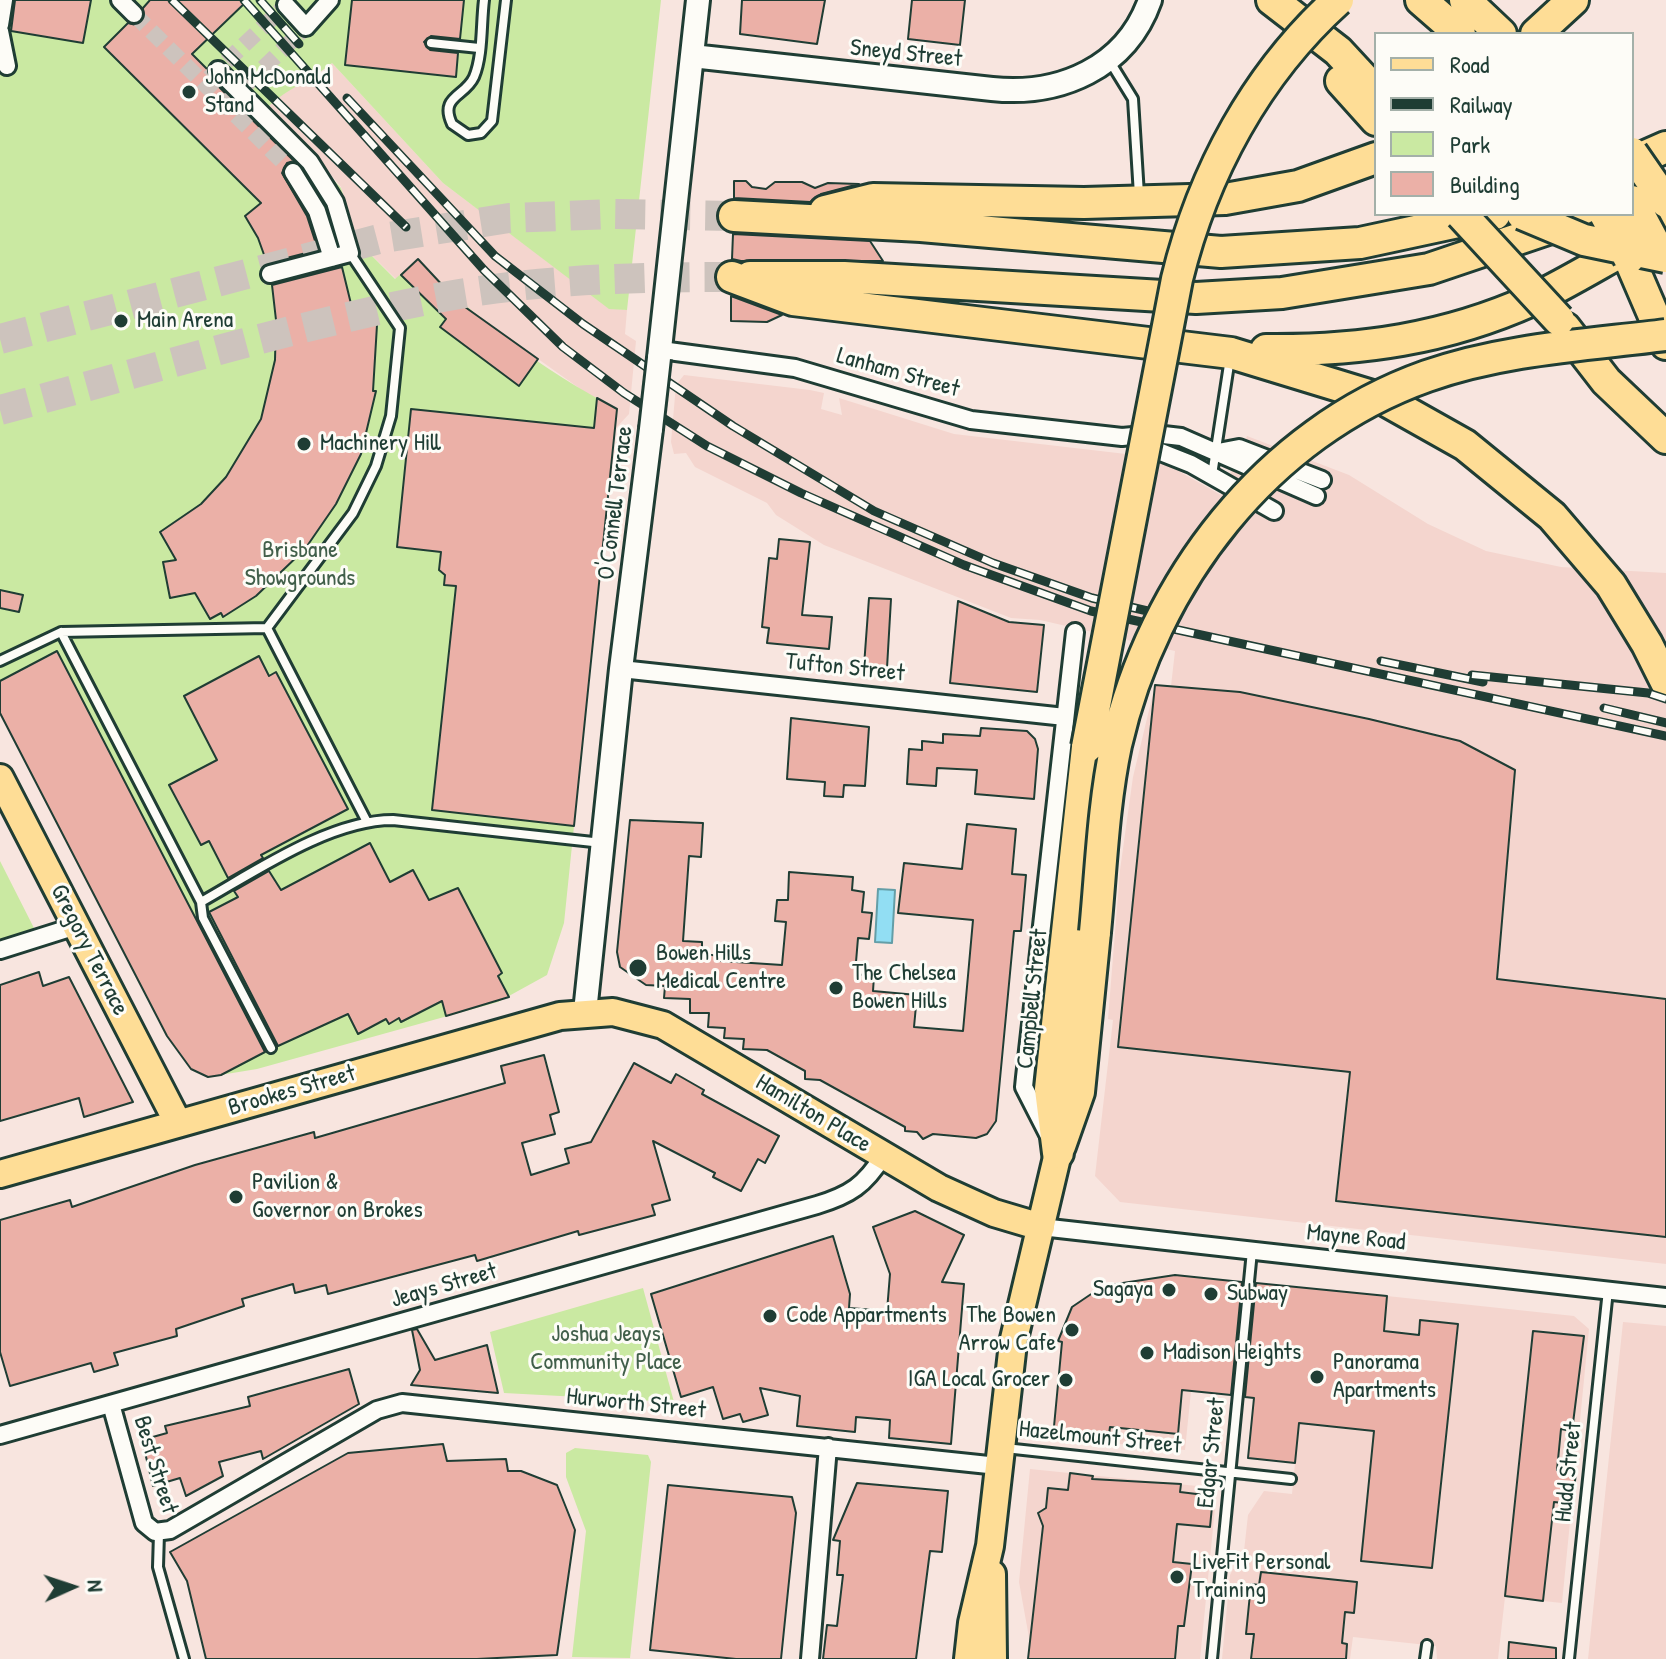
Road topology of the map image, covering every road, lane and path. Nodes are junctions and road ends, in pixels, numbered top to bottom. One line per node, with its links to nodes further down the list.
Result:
1 (4, 0): 13 (street)
2 (330, 0): 11 (street)
3 (484, 0): 19 (lane)
4 (506, 0): 19 (lane)
5 (698, 0): 20 (main road, O'Connell Terrace)
6 (1150, 0): 21 (main road)
7 (1338, 0): 71 (highway, bridge)
8 (1421, 0): 16 (highway)
9 (1465, 0): 14 (highway)
10 (1573, 0): 17 (highway)
11 (286, 5)
12 (1283, 10): 24 (highway); 25 (highway)
13 (0, 25)
14 (1495, 28)
15 (0, 31): 22 (street)
16 (1458, 32)
17 (1538, 32)
18 (431, 43): 19 (lane)
19 (479, 48)
20 (692, 56): 21 (main road, Sneyd Street); 51 (main road, O'Connell Terrace)
21 (1108, 60): 33 (lane)
22 (7, 66)
23 (218, 70): 44 (street)
24 (1374, 90)
25 (1374, 118)
26 (1666, 147): 29 (highway)
27 (1634, 156): 35 (highway, bridge)
28 (1374, 159): 33 (highway)
29 (1634, 161)
30 (293, 172): 45 (street)
31 (1666, 180): 32 (highway)
32 (1634, 197)
33 (1139, 202): 42 (highway)
34 (1634, 202): 43 (highway, bridge)
35 (1666, 202)
36 (734, 216): 42 (highway)
37 (1463, 216): 47 (highway, bridge)
38 (1486, 216): 42 (highway)
39 (1527, 216): 43 (highway, bridge)
40 (1586, 216): 50 (highway)
41 (1608, 216): 43 (highway, bridge)
42 (800, 218)
43 (1656, 251): 49 (highway); 50 (highway)
44 (350, 253): 45 (street); 59 (lane)
45 (332, 258): 46 (street)
46 (270, 274)
47 (1559, 320): 52 (highway, bridge); 54 (highway)
48 (1666, 335): 71 (highway, bridge)
49 (1666, 344)
50 (1231, 353): 55 (lane); 64 (highway)
51 (660, 354): 53 (street, Lanham Street); 63 (main road, O'Connell Terrace, bridge)
52 (1666, 412)
53 (1122, 437): 55 (street, Lanham Street); 56 (street, Lanham Street)
54 (1666, 438)
55 (1216, 452): 56 (lane); 57 (street, Lanham Street)
56 (1212, 475): 58 (street, Lanham Street)
57 (1319, 488)
58 (1274, 511)
59 (267, 628): 60 (lane); 67 (lane)
60 (61, 632): 62 (lane); 69 (lane)
61 (1075, 632): 65 (street, Campbell Street)
62 (0, 661)
63 (621, 669): 65 (street, Tufton Street); 68 (main road, O'Connell Terrace)
64 (1666, 682)
65 (1065, 717): 76 (street, Campbell Street)
66 (0, 778): 70 (main road, Gregory Terrace)
67 (367, 822): 68 (lane); 69 (lane)
68 (603, 843): 73 (main road, O'Connell Terrace)
69 (201, 902): 74 (lane)
70 (76, 926): 72 (street); 75 (main road, Gregory Terrace)
71 (1081, 930): 76 (highway)
72 (0, 950)
73 (585, 1012): 75 (main road, Brookes Street); 77 (main road, Hamilton Place)
74 (271, 1048)
75 (178, 1123): 78 (main road, Brookes Street)
76 (1058, 1153): 79 (main road)
77 (883, 1156): 79 (main road, Hamilton Place); 83 (street, Jeays Street)
78 (0, 1174)
79 (1041, 1227): 80 (street, Mayne Road); 86 (main road)
80 (1252, 1251): 81 (street, Mayne Road); 87 (lane, Edgar Street)
81 (1608, 1289): 82 (street, Mayne Road); 98 (lane, Hudd Street)
82 (1666, 1297)
83 (111, 1404): 84 (street, Jeays Street); 89 (street, Best Street)
84 (0, 1435)
85 (828, 1447): 86 (street, Hurworth Street); 89 (street, Hurworth Street); 93 (street)
86 (999, 1457): 87 (lane, Hazelmount Street); 90 (main road)
87 (1230, 1473): 88 (lane, Hazelmount Street); 96 (lane, Edgar Street)
88 (1291, 1479)
89 (159, 1533): 92 (lane)
90 (990, 1546): 94 (main road); 95 (main road)
91 (1427, 1645): 97 (lane)
92 (184, 1659)
93 (810, 1659)
94 (968, 1659)
95 (993, 1659)
96 (1212, 1659)
97 (1425, 1659)
98 (1569, 1659)

